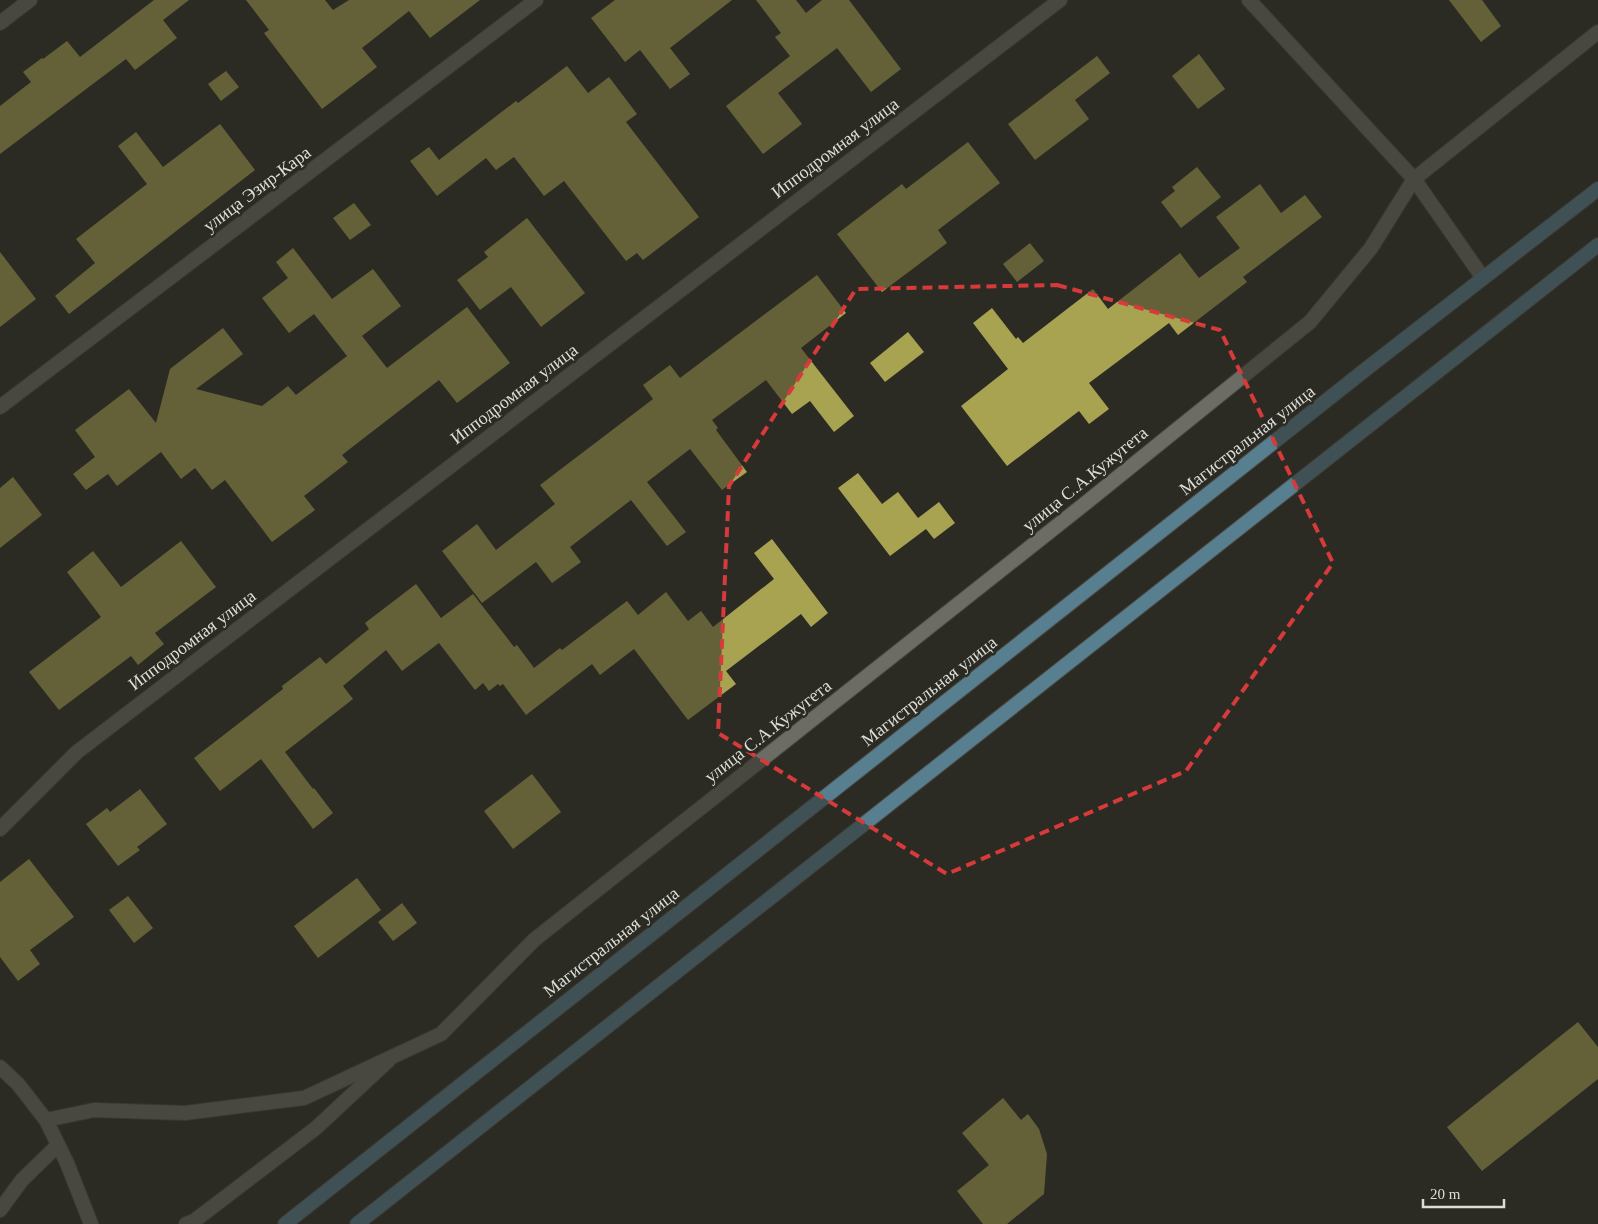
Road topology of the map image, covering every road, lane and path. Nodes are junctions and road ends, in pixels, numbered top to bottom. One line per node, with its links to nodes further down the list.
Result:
1 (30, 0): 5 (street)
2 (536, 0): 11 (street, улица Эзир-Кара)
3 (1060, 0): 12 (street, Ипподромная улица)
4 (1249, 0): 7 (street)
5 (0, 23)
6 (1598, 32): 7 (street, улица С.А.Кужугета)
7 (1414, 179): 10 (street); 13 (street, улица С.А.Кужугета)
8 (1598, 189): 10 (main road, Магистральная улица)
9 (1598, 245): 21 (main road)
10 (1484, 278): 20 (main road, Магистральная улица)
11 (0, 407)
12 (0, 829)
13 (393, 1056): 15 (street, улица С.А.Кужугета); 19 (street)
14 (0, 1067): 15 (street)
15 (46, 1120): 16 (street)
16 (58, 1145): 17 (street); 18 (street)
17 (0, 1210)
18 (87, 1222)
19 (186, 1224)
20 (285, 1224)
21 (357, 1224)

